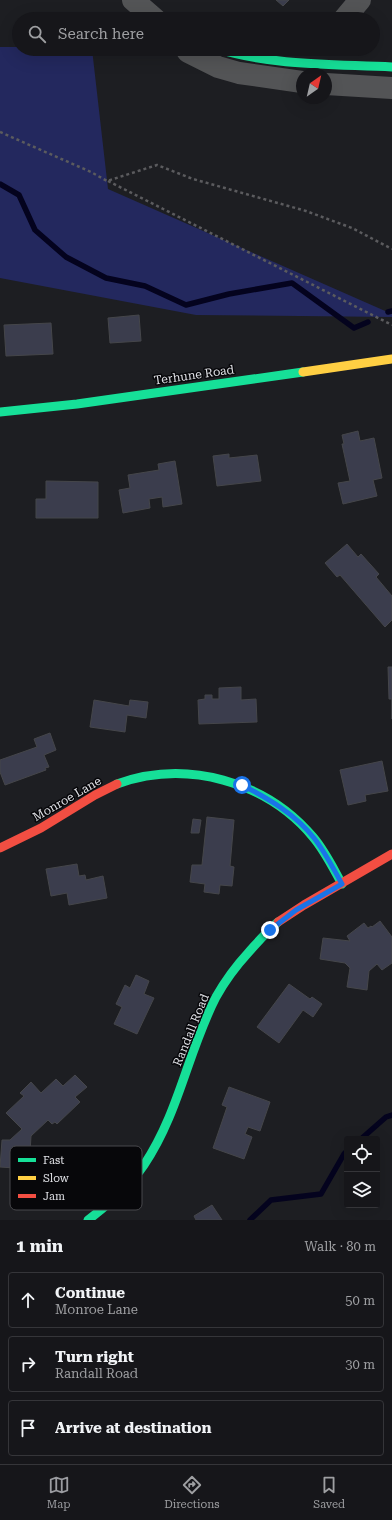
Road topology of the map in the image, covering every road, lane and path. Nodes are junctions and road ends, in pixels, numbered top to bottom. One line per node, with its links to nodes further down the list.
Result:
1 (133, 0): 3 (street)
2 (360, 0): 4 (street)
3 (147, 12)
4 (350, 12)
5 (196, 56): 10 (street)
6 (244, 56): 7 (street)
7 (334, 56): 8 (street); 9 (street)
8 (392, 67)
9 (332, 75)
10 (296, 81)
11 (332, 84): 12 (street)
12 (392, 88)
13 (0, 132): 14 (path)
14 (107, 181): 15 (path); 16 (path)
15 (392, 249)
16 (392, 324)
17 (392, 360): 18 (street, Terhune Road)
18 (0, 412)
19 (0, 848): 21 (street, Monroe Lane)
20 (392, 854): 21 (street, Randall Road)
21 (342, 884): 22 (street, Randall Road)
22 (142, 1168)
23 (102, 1210): 24 (street, Randall Road)
24 (88, 1220)

